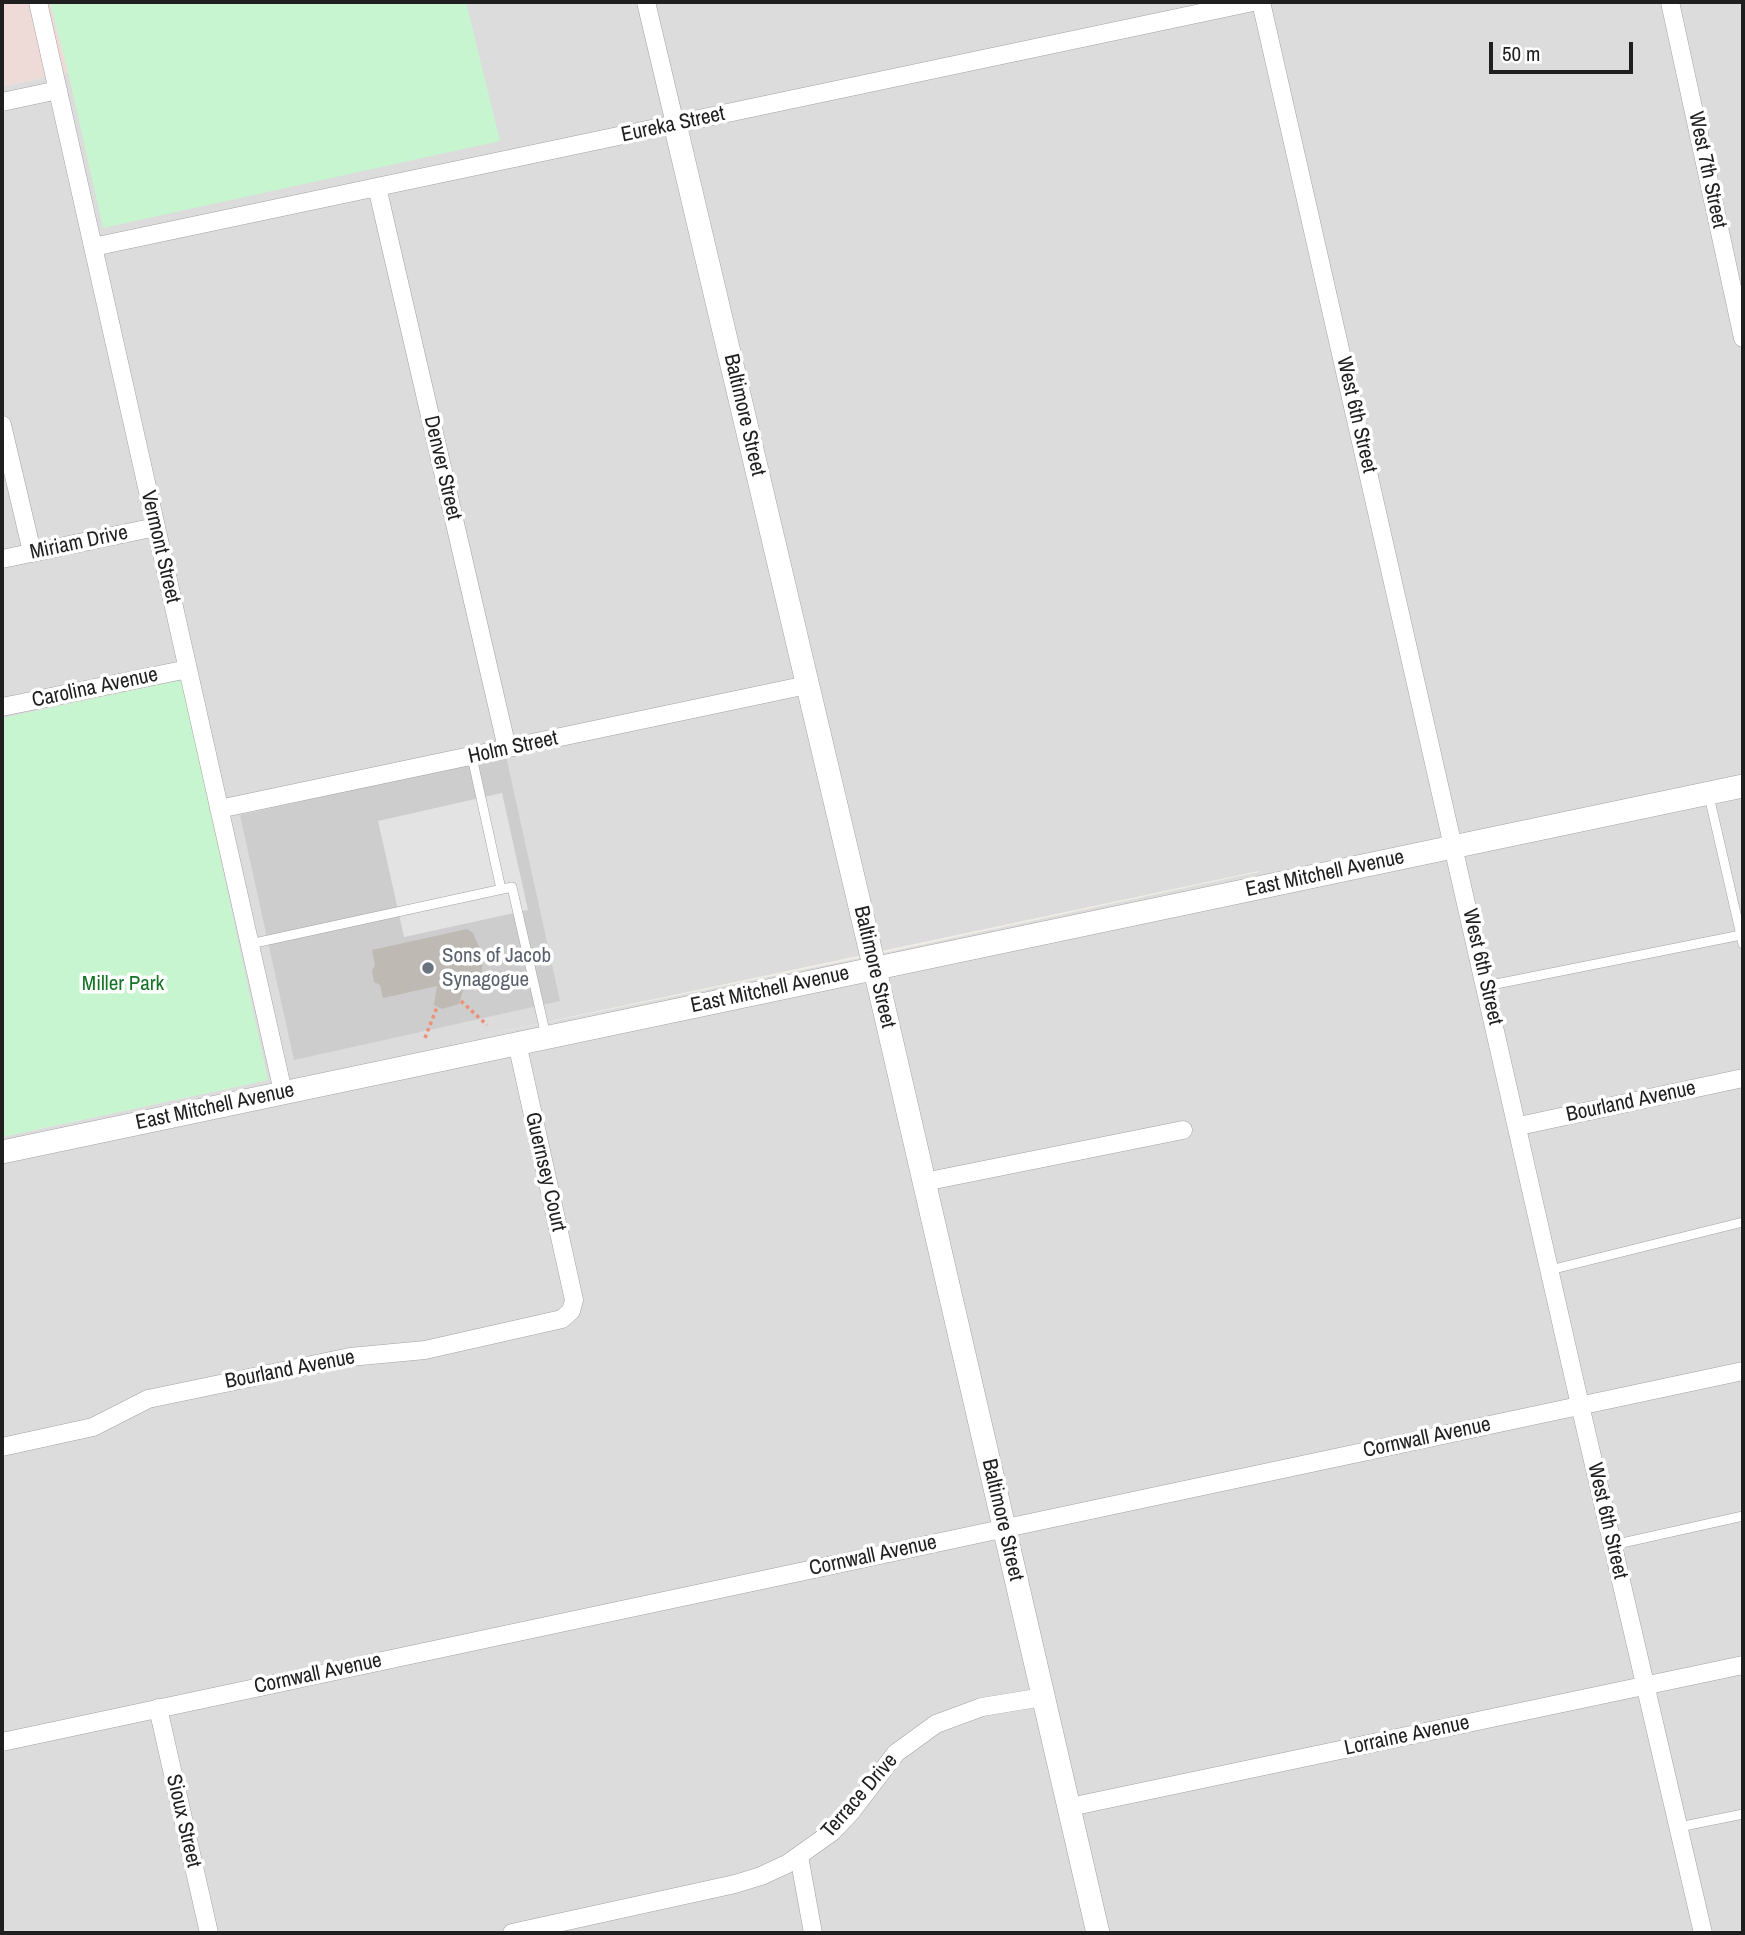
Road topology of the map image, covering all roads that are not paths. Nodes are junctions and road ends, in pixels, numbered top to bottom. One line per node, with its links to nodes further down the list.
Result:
1 (37, 2): 6 (street, Vermont Street)
2 (646, 2): 8 (street, Baltimore Street)
3 (1253, 2): 8 (street, Eureka Street)
4 (1261, 2): 24 (street, West 6th Street)
5 (1670, 2): 11 (street, West 7th Street)
6 (58, 90): 7 (street); 10 (street, Vermont Street)
7 (2, 102)
8 (675, 124): 9 (street, Eureka Street); 17 (street, Baltimore Street)
9 (377, 187): 10 (street, Eureka Street); 19 (street, Denver Street)
10 (93, 247): 13 (street, Vermont Street)
11 (1743, 338)
12 (2, 425): 14 (street)
13 (156, 527): 14 (street, Miriam Drive); 16 (street, Vermont Street)
14 (32, 552): 15 (street, Miriam Drive)
15 (2, 559)
16 (188, 669): 18 (street, Carolina Avenue); 23 (street, Vermont Street)
17 (807, 685): 19 (street, Holm Street); 28 (street, Baltimore Street)
18 (2, 707)
19 (507, 748): 20 (street, Holm Street)
20 (471, 757): 23 (street, Holm Street); 25 (lane)
21 (1743, 786): 22 (street, East Mitchell Avenue)
22 (1708, 793): 24 (street, East Mitchell Avenue); 26 (lane)
23 (219, 809): 27 (street, Vermont Street)
24 (1455, 847): 28 (street, East Mitchell Avenue); 29 (street, West 6th Street)
25 (501, 890): 27 (lane); 30 (lane)
26 (1742, 940): 29 (lane)
27 (250, 944): 33 (street, Vermont Street)
28 (875, 968): 30 (street, East Mitchell Avenue); 37 (street, Baltimore Street)
29 (1486, 986): 34 (street, West 6th Street)
30 (546, 1037): 31 (street, East Mitchell Avenue)
31 (517, 1043): 33 (street, East Mitchell Avenue); 40 (street, Guernsey Court)
32 (1743, 1079): 34 (street, Bourland Avenue)
33 (283, 1092): 36 (street, East Mitchell Avenue)
34 (1519, 1126): 39 (street, West 6th Street)
35 (1183, 1130): 37 (street)
36 (2, 1152)
37 (924, 1182): 45 (street, Baltimore Street)
38 (1743, 1222): 39 (lane)
39 (1550, 1270): 42 (street, West 6th Street)
40 (574, 1300): 43 (street, Bourland Avenue)
41 (1743, 1371): 42 (street, Cornwall Avenue)
42 (1580, 1405): 45 (street, Cornwall Avenue); 46 (street, West 6th Street)
43 (2, 1447)
44 (1743, 1516): 46 (lane)
45 (1003, 1528): 49 (street, Baltimore Street); 50 (street, Cornwall Avenue)
46 (1613, 1545): 48 (street, West 6th Street)
47 (1743, 1665): 48 (street, Lorraine Avenue)
48 (1645, 1685): 52 (street, Lorraine Avenue); 54 (street, West 6th Street)
49 (1043, 1697): 52 (street, Baltimore Street); 55 (street, Terrace Drive)
50 (158, 1708): 51 (street, Cornwall Avenue); 56 (street, Sioux Street)
51 (2, 1742)
52 (1070, 1807): 59 (street, Baltimore Street)
53 (1743, 1814): 54 (lane)
54 (1679, 1828): 60 (street, West 6th Street)
55 (799, 1856): 57 (street, Terrace Drive); 58 (street)
56 (209, 1933)
57 (512, 1933)
58 (813, 1933)
59 (1098, 1933)
60 (1703, 1933)

